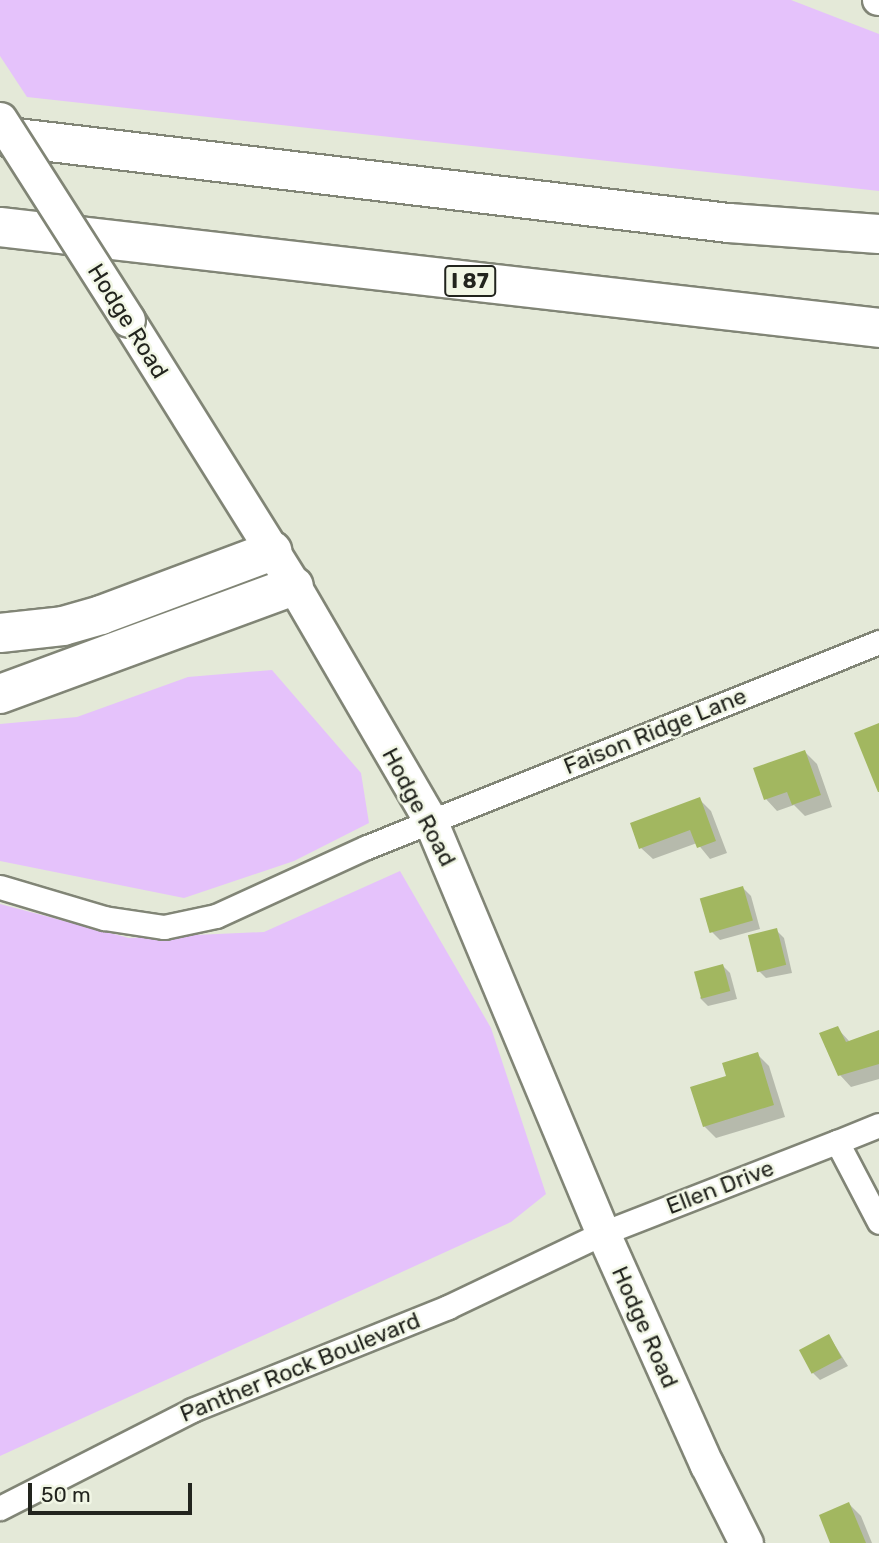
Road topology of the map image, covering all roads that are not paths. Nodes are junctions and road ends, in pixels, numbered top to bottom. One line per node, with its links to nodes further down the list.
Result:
1 (0, 119): 8 (main road, Hodge Road, bridge)
2 (0, 136): 5 (highway)
3 (0, 227): 4 (highway, I 87)
4 (60, 233): 6 (highway); 7 (highway, I 87)
5 (879, 234)
6 (0, 245)
7 (879, 328)
8 (272, 551): 9 (main road, Hodge Road); 10 (highway)
9 (295, 586): 12 (highway); 13 (main road, Hodge Road)
10 (0, 633)
11 (879, 642): 13 (street, Faison Ridge Lane)
12 (0, 694)
13 (430, 821): 14 (street, Faison Ridge Lane); 18 (main road, Hodge Road)
14 (0, 887)
15 (879, 1125): 16 (street, Ellen Drive)
16 (837, 1142): 17 (street); 18 (street, Ellen Drive)
17 (879, 1222)
18 (603, 1233): 19 (street, Panther Rock Boulevard); 20 (main road, Hodge Road)
19 (0, 1508)
20 (746, 1543)

